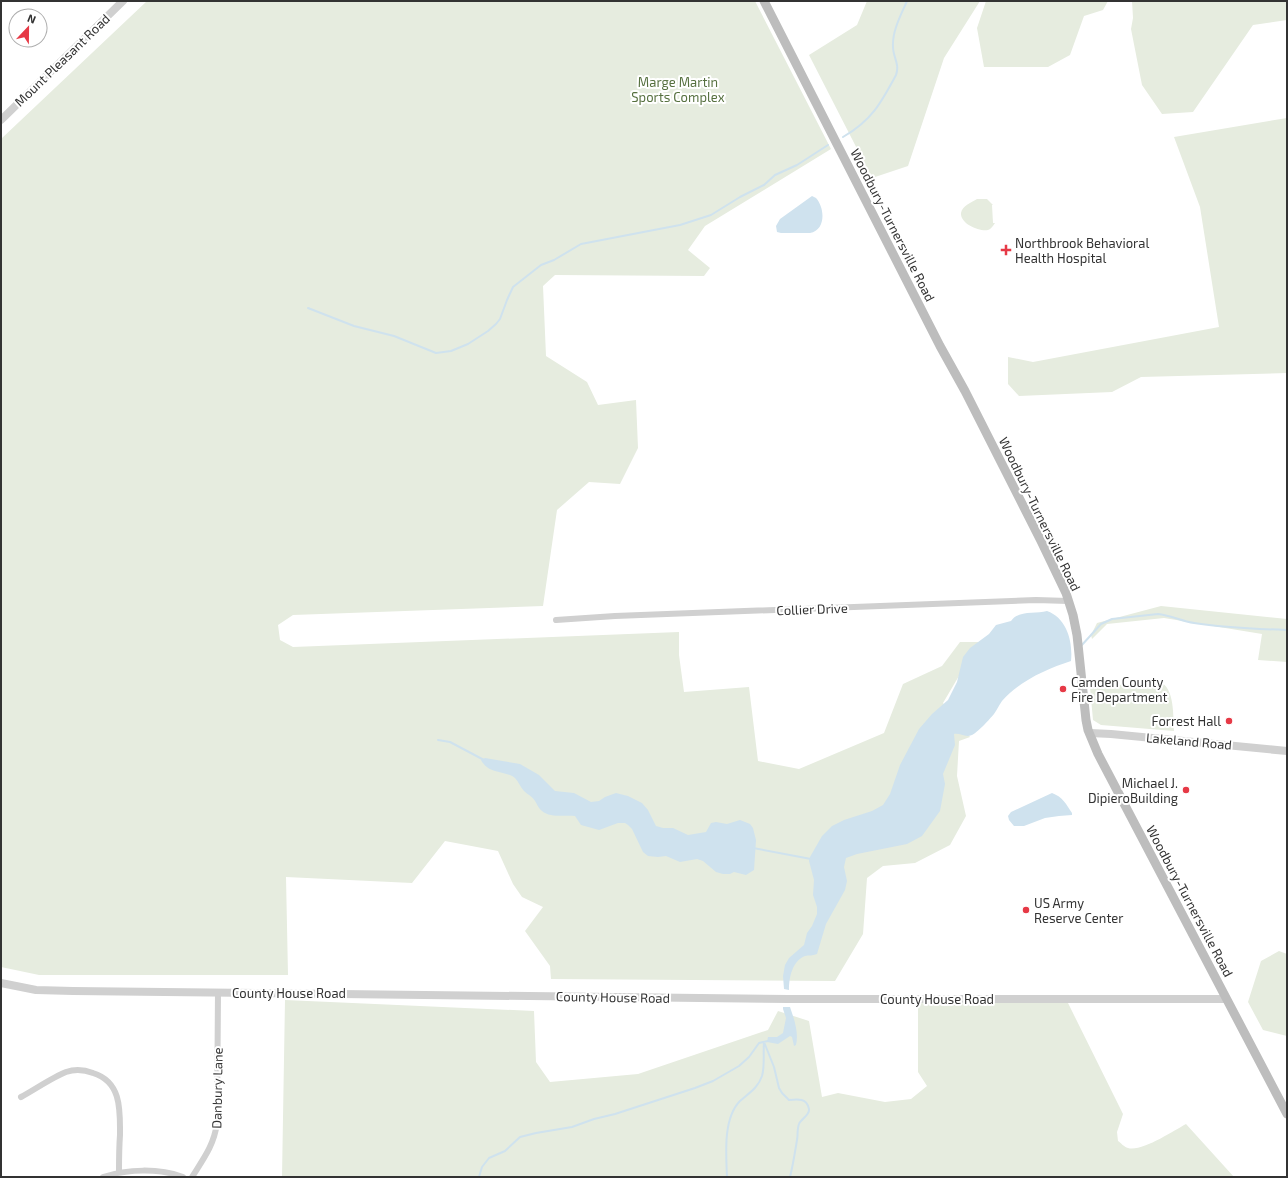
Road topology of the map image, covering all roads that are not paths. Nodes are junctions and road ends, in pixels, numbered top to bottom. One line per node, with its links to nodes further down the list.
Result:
1 (123, 1): 3 (street, Mount Pleasant Road)
2 (764, 1): 4 (main road, Woodbury-Turnersville Road)
3 (1, 120)
4 (1068, 601): 5 (street, Collier Drive); 6 (main road, Woodbury-Turnersville Road)
5 (556, 620)
6 (1090, 733): 7 (street, Lakeland Road); 10 (main road, Woodbury-Turnersville Road)
7 (1287, 751)
8 (1, 983): 9 (street, County House Road)
9 (218, 992): 10 (street, County House Road); 16 (street, Danbury Lane)
10 (1226, 999): 12 (main road, Woodbury-Turnersville Road)
11 (21, 1097): 13 (street)
12 (1287, 1114)
13 (119, 1172): 14 (street); 15 (street)
14 (103, 1177)
15 (183, 1177)
16 (192, 1177)

